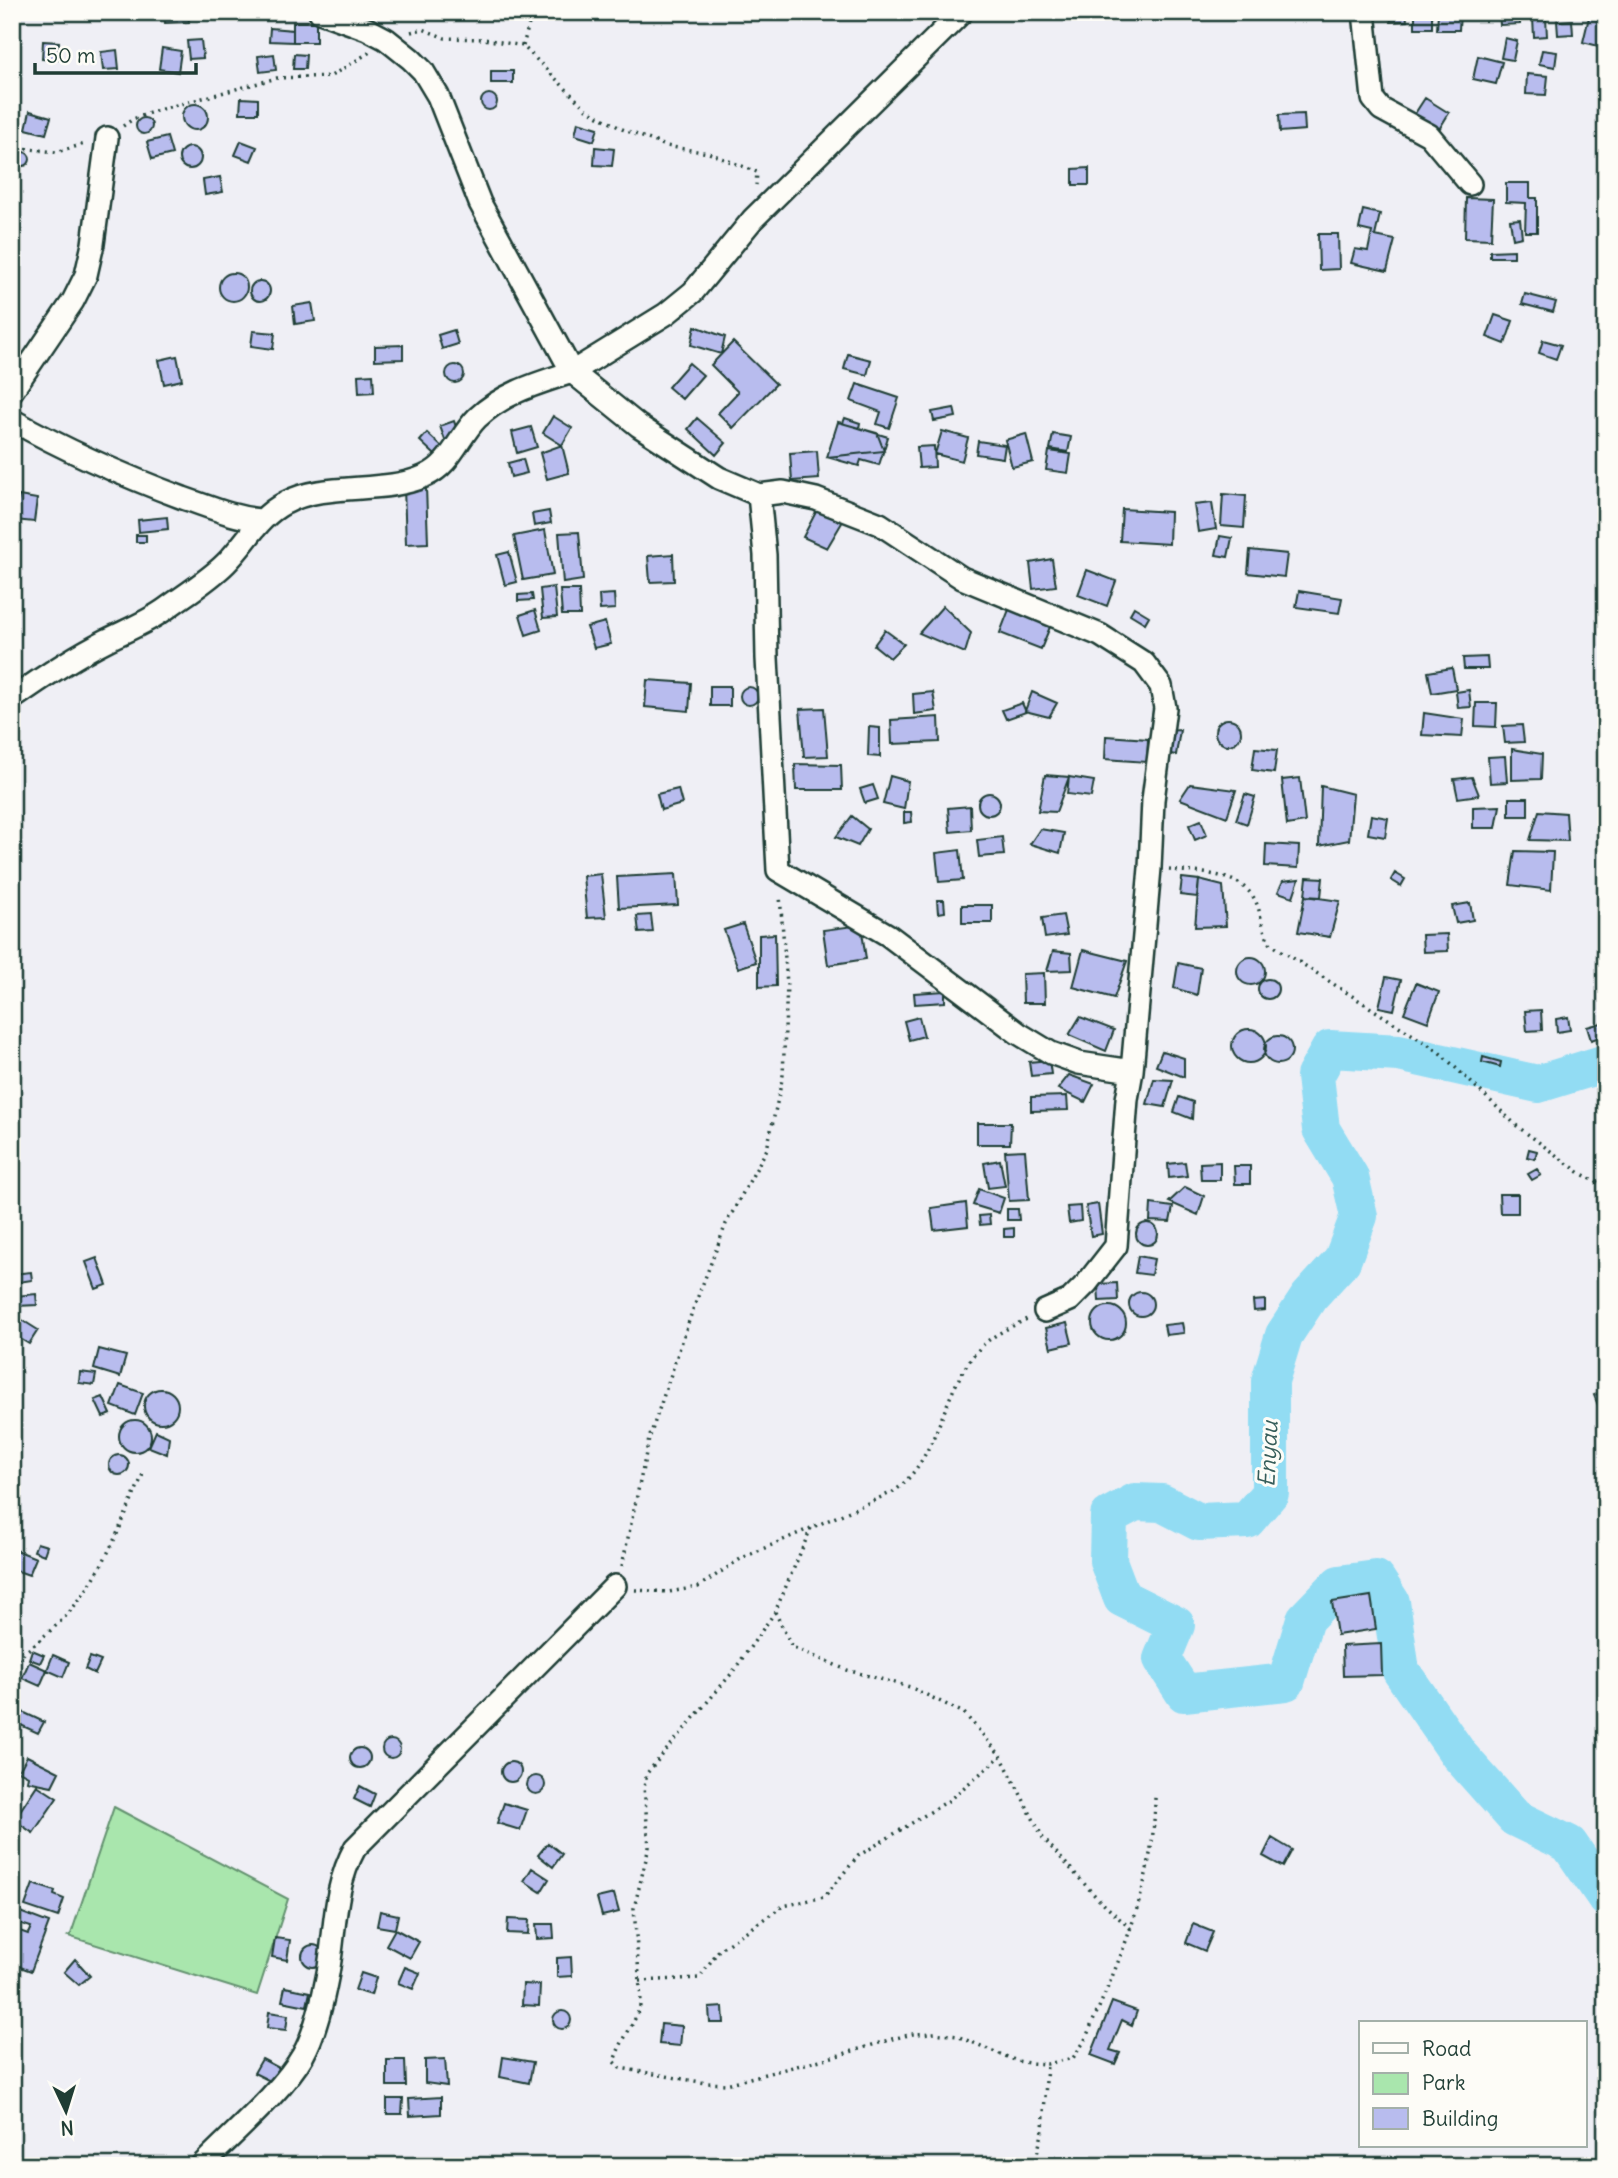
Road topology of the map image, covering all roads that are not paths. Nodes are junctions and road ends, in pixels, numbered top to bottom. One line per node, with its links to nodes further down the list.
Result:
1 (320, 12): 6 (street)
2 (962, 12): 6 (street)
3 (1364, 12): 5 (street)
4 (107, 138): 7 (street)
5 (1470, 184)
6 (572, 372): 9 (street); 10 (street)
7 (12, 391)
8 (12, 420): 10 (street)
9 (760, 495): 12 (street); 12 (street)
10 (260, 520): 11 (street)
11 (12, 699)
12 (1132, 1071): 13 (street)
13 (1045, 1311)
14 (615, 1586): 15 (street)
15 (201, 2166)

